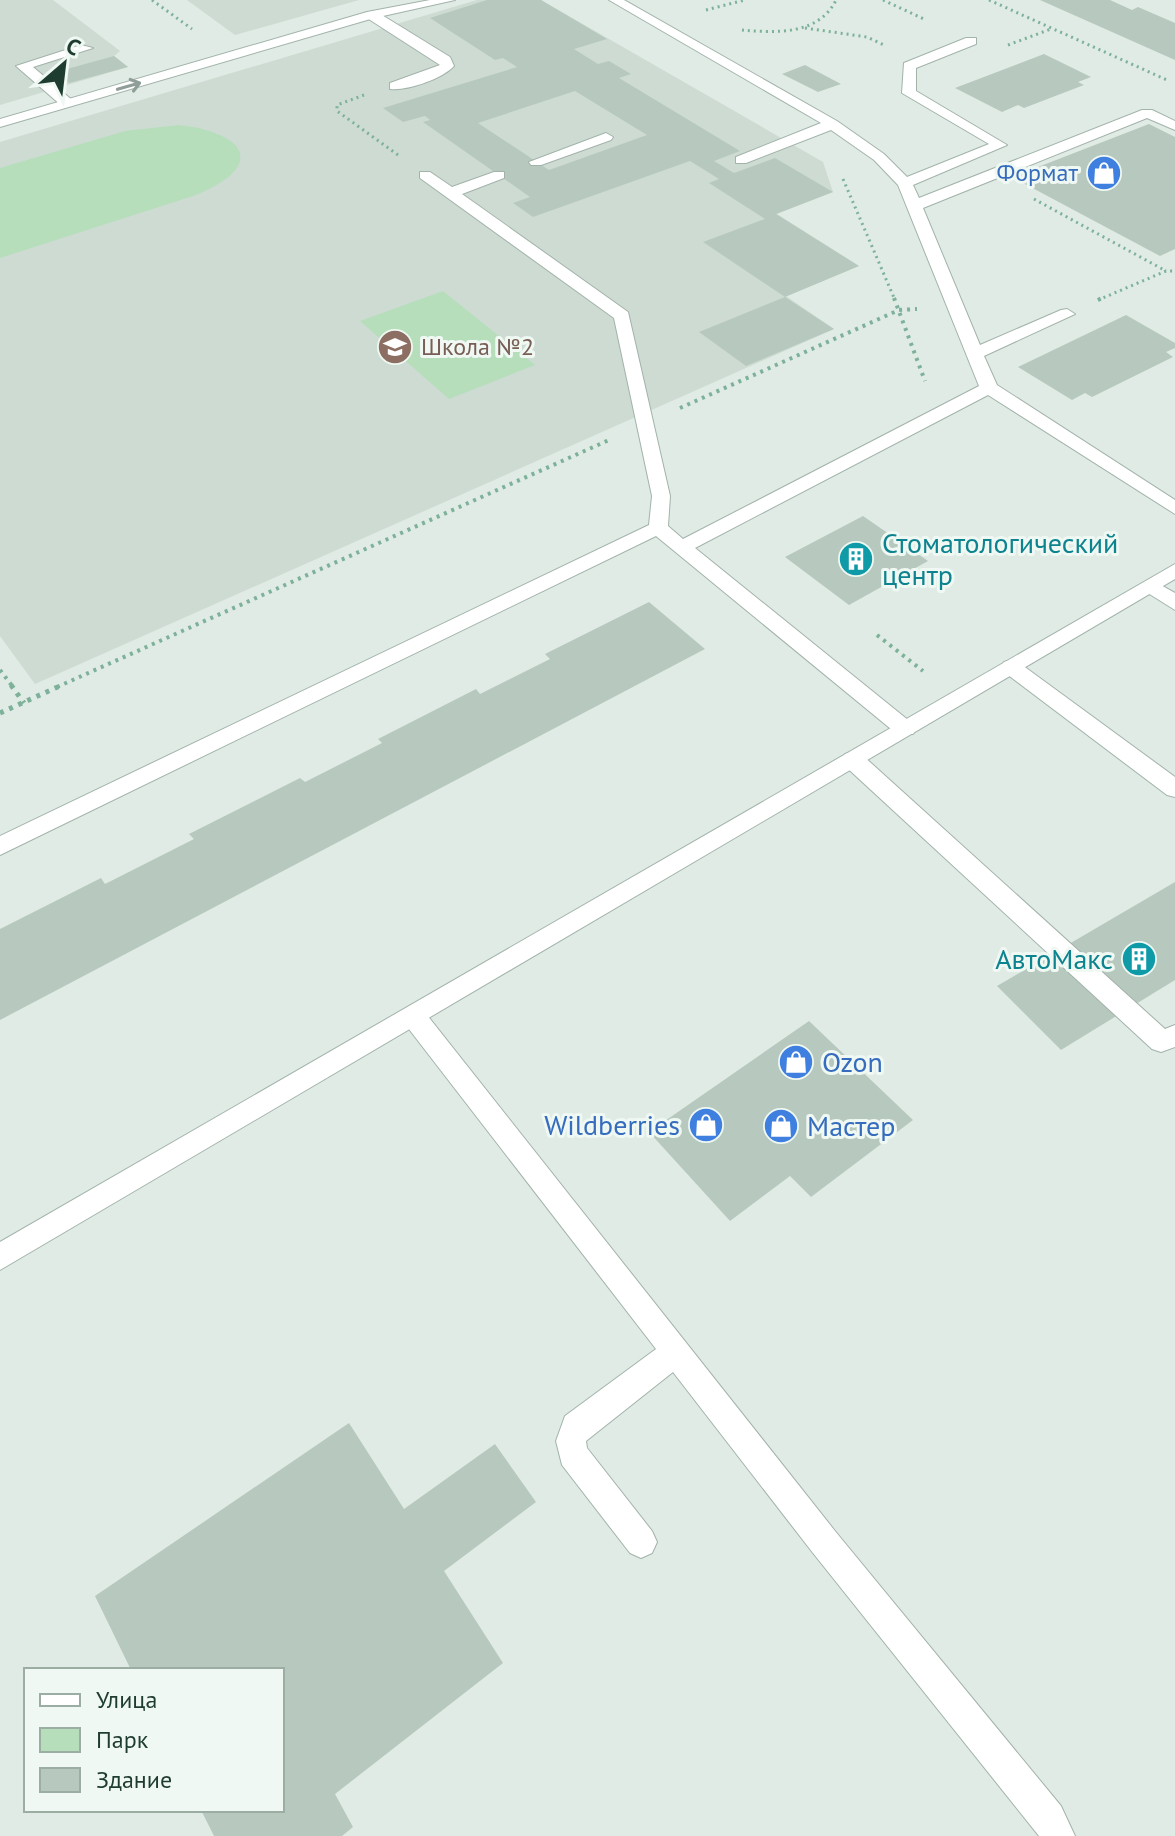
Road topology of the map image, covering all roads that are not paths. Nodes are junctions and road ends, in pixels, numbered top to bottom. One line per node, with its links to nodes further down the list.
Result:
1 (449, 0): 3 (street)
2 (615, 0): 9 (street)
3 (372, 15): 6 (street); 7 (street, one-way to 3)
4 (971, 41): 16 (street)
5 (86, 48): 7 (street)
6 (395, 86)
7 (67, 103): 8 (street)
8 (0, 123)
9 (832, 124): 12 (street); 16 (street)
10 (1175, 126): 18 (street)
11 (606, 137): 13 (street)
12 (741, 160)
13 (536, 162)
14 (425, 175): 17 (street)
15 (499, 175): 17 (street)
16 (905, 183): 18 (street)
17 (451, 193): 23 (street)
18 (913, 206): 20 (street)
19 (1067, 314): 20 (street)
20 (977, 353): 21 (street)
21 (989, 388): 22 (street); 24 (street)
22 (1175, 508)
23 (658, 528): 24 (street); 32 (street)
24 (682, 547): 29 (street)
25 (1175, 570): 26 (street)
26 (1150, 585): 27 (street); 28 (street)
27 (1175, 603)
28 (1011, 667): 29 (street); 31 (street)
29 (905, 729): 30 (street)
30 (853, 760): 33 (street); 34 (street)
31 (1175, 789)
32 (0, 846)
33 (414, 1017): 35 (street); 36 (street)
34 (1175, 1036)
35 (0, 1257)
36 (676, 1352): 37 (street); 38 (street)
37 (641, 1542)
38 (1057, 1836)

